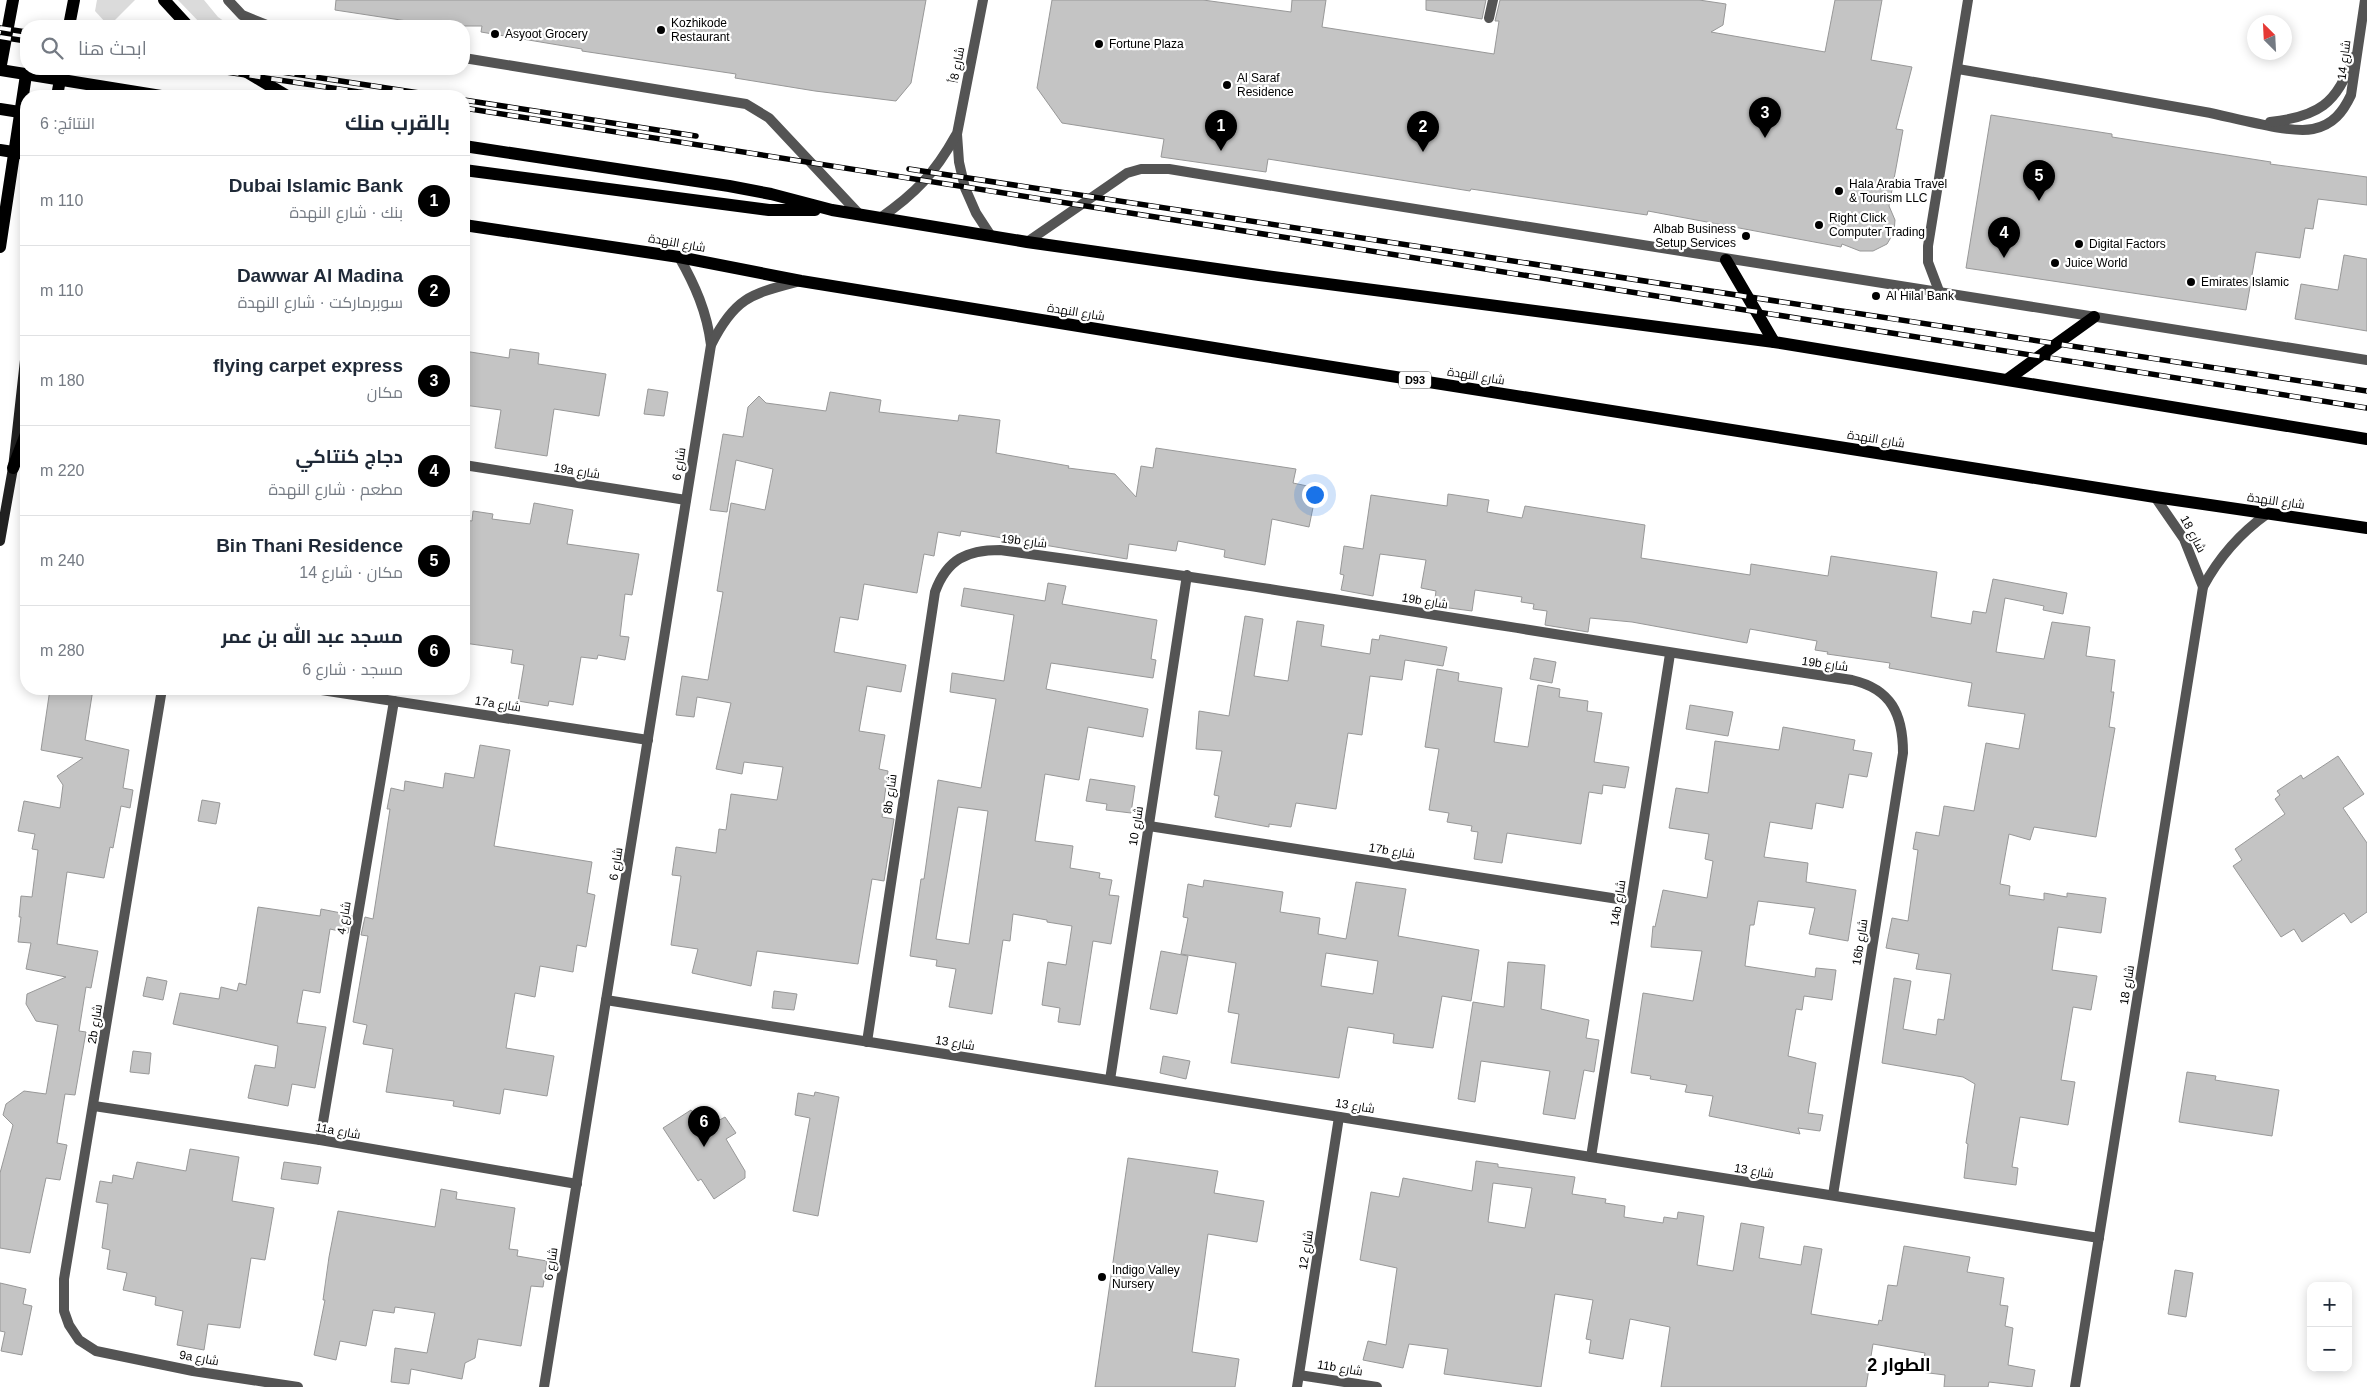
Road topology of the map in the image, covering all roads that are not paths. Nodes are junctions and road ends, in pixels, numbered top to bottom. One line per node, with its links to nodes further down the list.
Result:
1 (13, 0): 16 (main road)
2 (74, 0): 10 (main road)
3 (164, 0): 11 (main road)
4 (228, 0): 12 (street)
5 (983, 0): 28 (street, شارع 8أ)
6 (1492, 0): 9 (street)
7 (1968, 0): 15 (street)
8 (2365, 0): 13 (street)
9 (1490, 18)
10 (71, 20)
11 (182, 20)
12 (254, 20)
13 (2360, 36): 27 (street, شارع 14); 27 (street, شارع 14)
14 (470, 59): 34 (street)
15 (1958, 69): 27 (street, شارع 14); 43 (street)
16 (0, 70): 17 (main road)
17 (20, 74)
18 (26, 75): 19 (main road); 21 (main road)
19 (61, 75): 22 (main road); 23 (main road)
20 (252, 75): 24 (main road)
21 (25, 90)
22 (58, 90)
23 (132, 90)
24 (277, 90)
25 (0, 109): 26 (main road)
26 (20, 112)
27 (2261, 123)
28 (957, 134): 35 (street, شارع 8أ); 37 (street, شارع 8أ)
29 (470, 147): 33 (main road)
30 (0, 150): 31 (main road)
31 (20, 153): 39 (main road)
32 (470, 171): 33 (main road)
33 (832, 210): 34 (main road)
34 (860, 215): 35 (main road)
35 (880, 218): 37 (main road)
36 (470, 225): 40 (main road, شارع النهدة / D93)
37 (991, 236): 38 (main road)
38 (1027, 242): 41 (street); 45 (main road)
39 (0, 247)
40 (679, 257): 42 (main road, شارع النهدة / D93); 46 (street, شارع 6)
41 (1726, 260): 43 (street); 45 (main road)
42 (801, 281): 46 (street, شارع 6); 54 (main road, شارع النهدة / D93)
43 (1939, 291): 44 (street)
44 (2094, 316): 47 (street); 48 (main road)
45 (1774, 342): 48 (main road)
46 (711, 345): 55 (street, شارع 6)
47 (2367, 360)
48 (2008, 379): 50 (main road)
49 (20, 404): 53 (main road)
50 (2367, 439)
51 (20, 450): 53 (main road)
52 (470, 467): 55 (street, 19a شارع)
53 (13, 468): 58 (main road)
54 (2155, 497): 56 (main road, شارع النهدة / D93); 61 (street, شارع 18)
55 (686, 500): 67 (street, شارع 6)
56 (2267, 514): 57 (main road, شارع النهدة / D93); 61 (street, شارع 18)
57 (2367, 528)
58 (0, 541)
59 (959, 559): 60 (street, 19b شارع); 71 (street, 8b شارع)
60 (1187, 575): 62 (street, 19b شارع); 68 (street, شارع 10)
61 (2203, 587): 79 (street, شارع 18)
62 (1670, 654): 65 (street, 19b شارع); 69 (street, 14b شارع)
63 (161, 695): 73 (street, 2b شارع)
64 (354, 695): 66 (street, 17a شارع)
65 (1885, 695): 78 (street, 16b شارع)
66 (394, 701): 67 (street, 17a شارع); 75 (street, شارع 4)
67 (648, 740): 70 (street, شارع 6)
68 (1149, 826): 69 (street, 17b شارع); 72 (street, شارع 10)
69 (1631, 901): 76 (street, 14b شارع)
70 (606, 1000): 71 (street, شارع 13); 77 (street, شارع 6)
71 (867, 1042): 72 (street, شارع 13)
72 (1110, 1080): 74 (street, شارع 13)
73 (94, 1106): 75 (street, 11a شارع); 80 (street, 2b شارع)
74 (1340, 1117): 76 (street, شارع 13); 81 (street, شارع 12)
75 (320, 1140): 77 (street, 11a شارع)
76 (1591, 1157): 78 (street, شارع 13)
77 (577, 1184): 83 (street, شارع 6)
78 (1833, 1196): 79 (street, شارع 13)
79 (2099, 1238): 86 (street, شارع 18)
80 (96, 1351): 82 (street, 9a شارع)
81 (1299, 1375): 84 (street, شارع 12); 85 (street, 11b شارع)
82 (298, 1387)
83 (544, 1387)
84 (1297, 1387)
85 (1377, 1387)
86 (2075, 1387)

